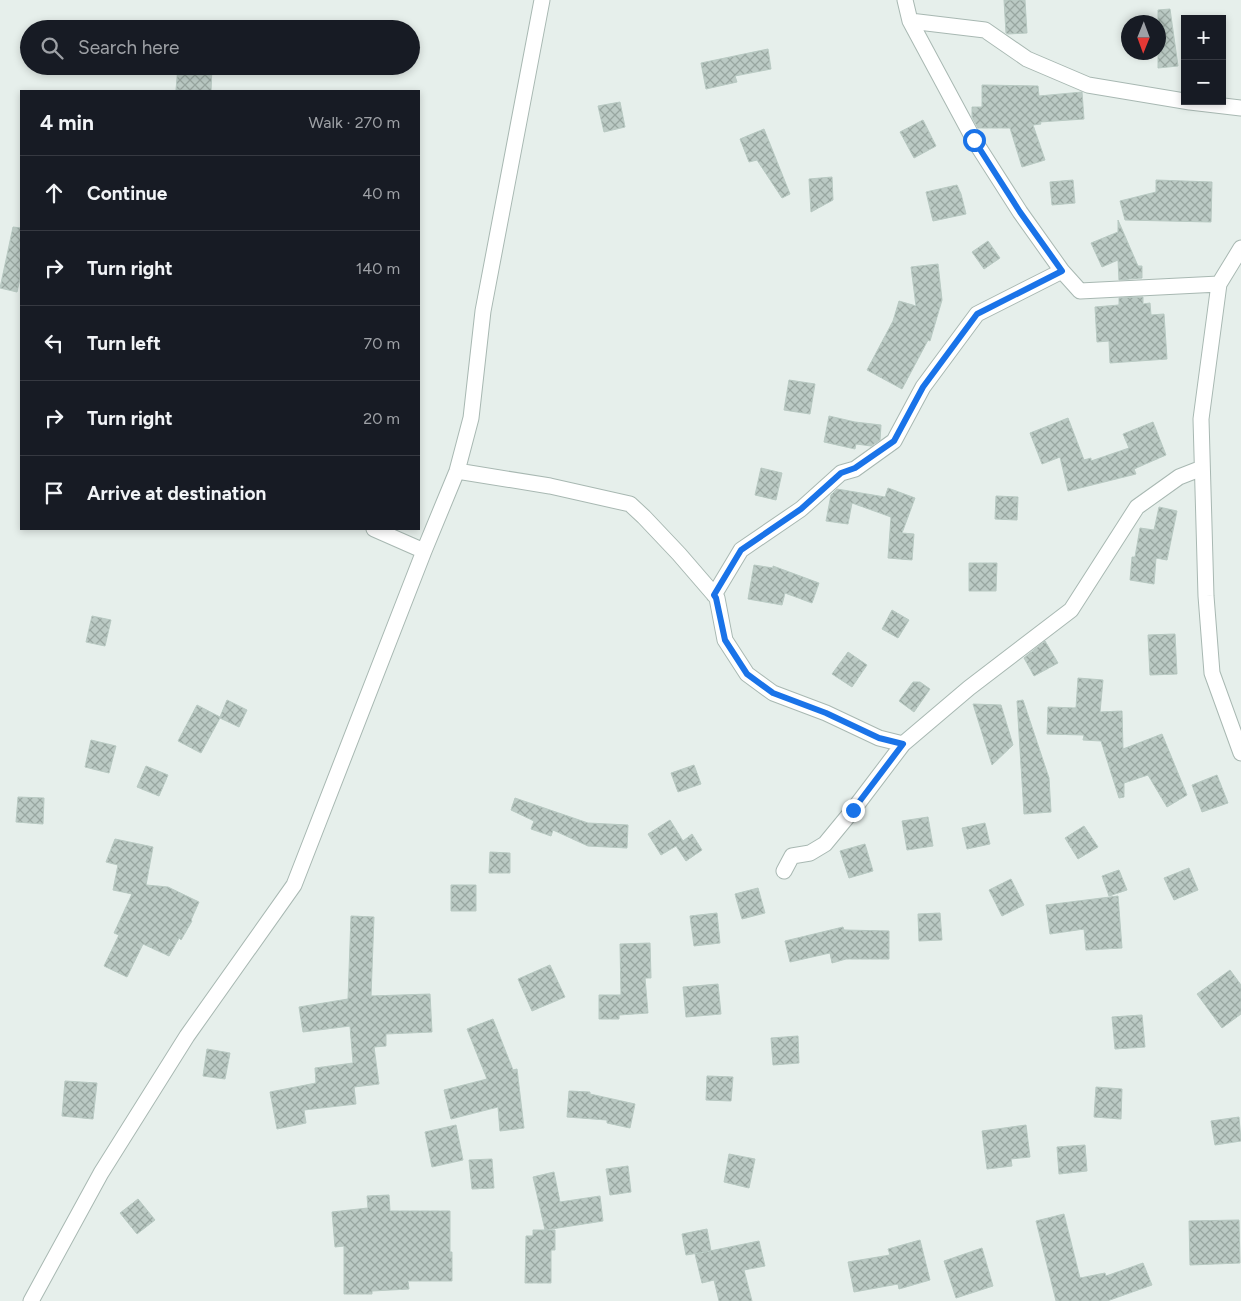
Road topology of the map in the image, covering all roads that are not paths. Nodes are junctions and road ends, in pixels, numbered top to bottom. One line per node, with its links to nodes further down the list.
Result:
1 (542, 0): 9 (street)
2 (905, 0): 3 (street)
3 (910, 21): 4 (street); 6 (street)
4 (1241, 108)
5 (1241, 248): 7 (street)
6 (1062, 271): 7 (street); 12 (street)
7 (1219, 284): 8 (street)
8 (1202, 468): 13 (street); 14 (street)
9 (457, 471): 11 (street); 12 (street)
10 (376, 530): 11 (street)
11 (424, 551): 16 (street)
12 (714, 595): 13 (street)
13 (903, 744): 15 (street)
14 (1241, 753)
15 (784, 871)
16 (31, 1301)

